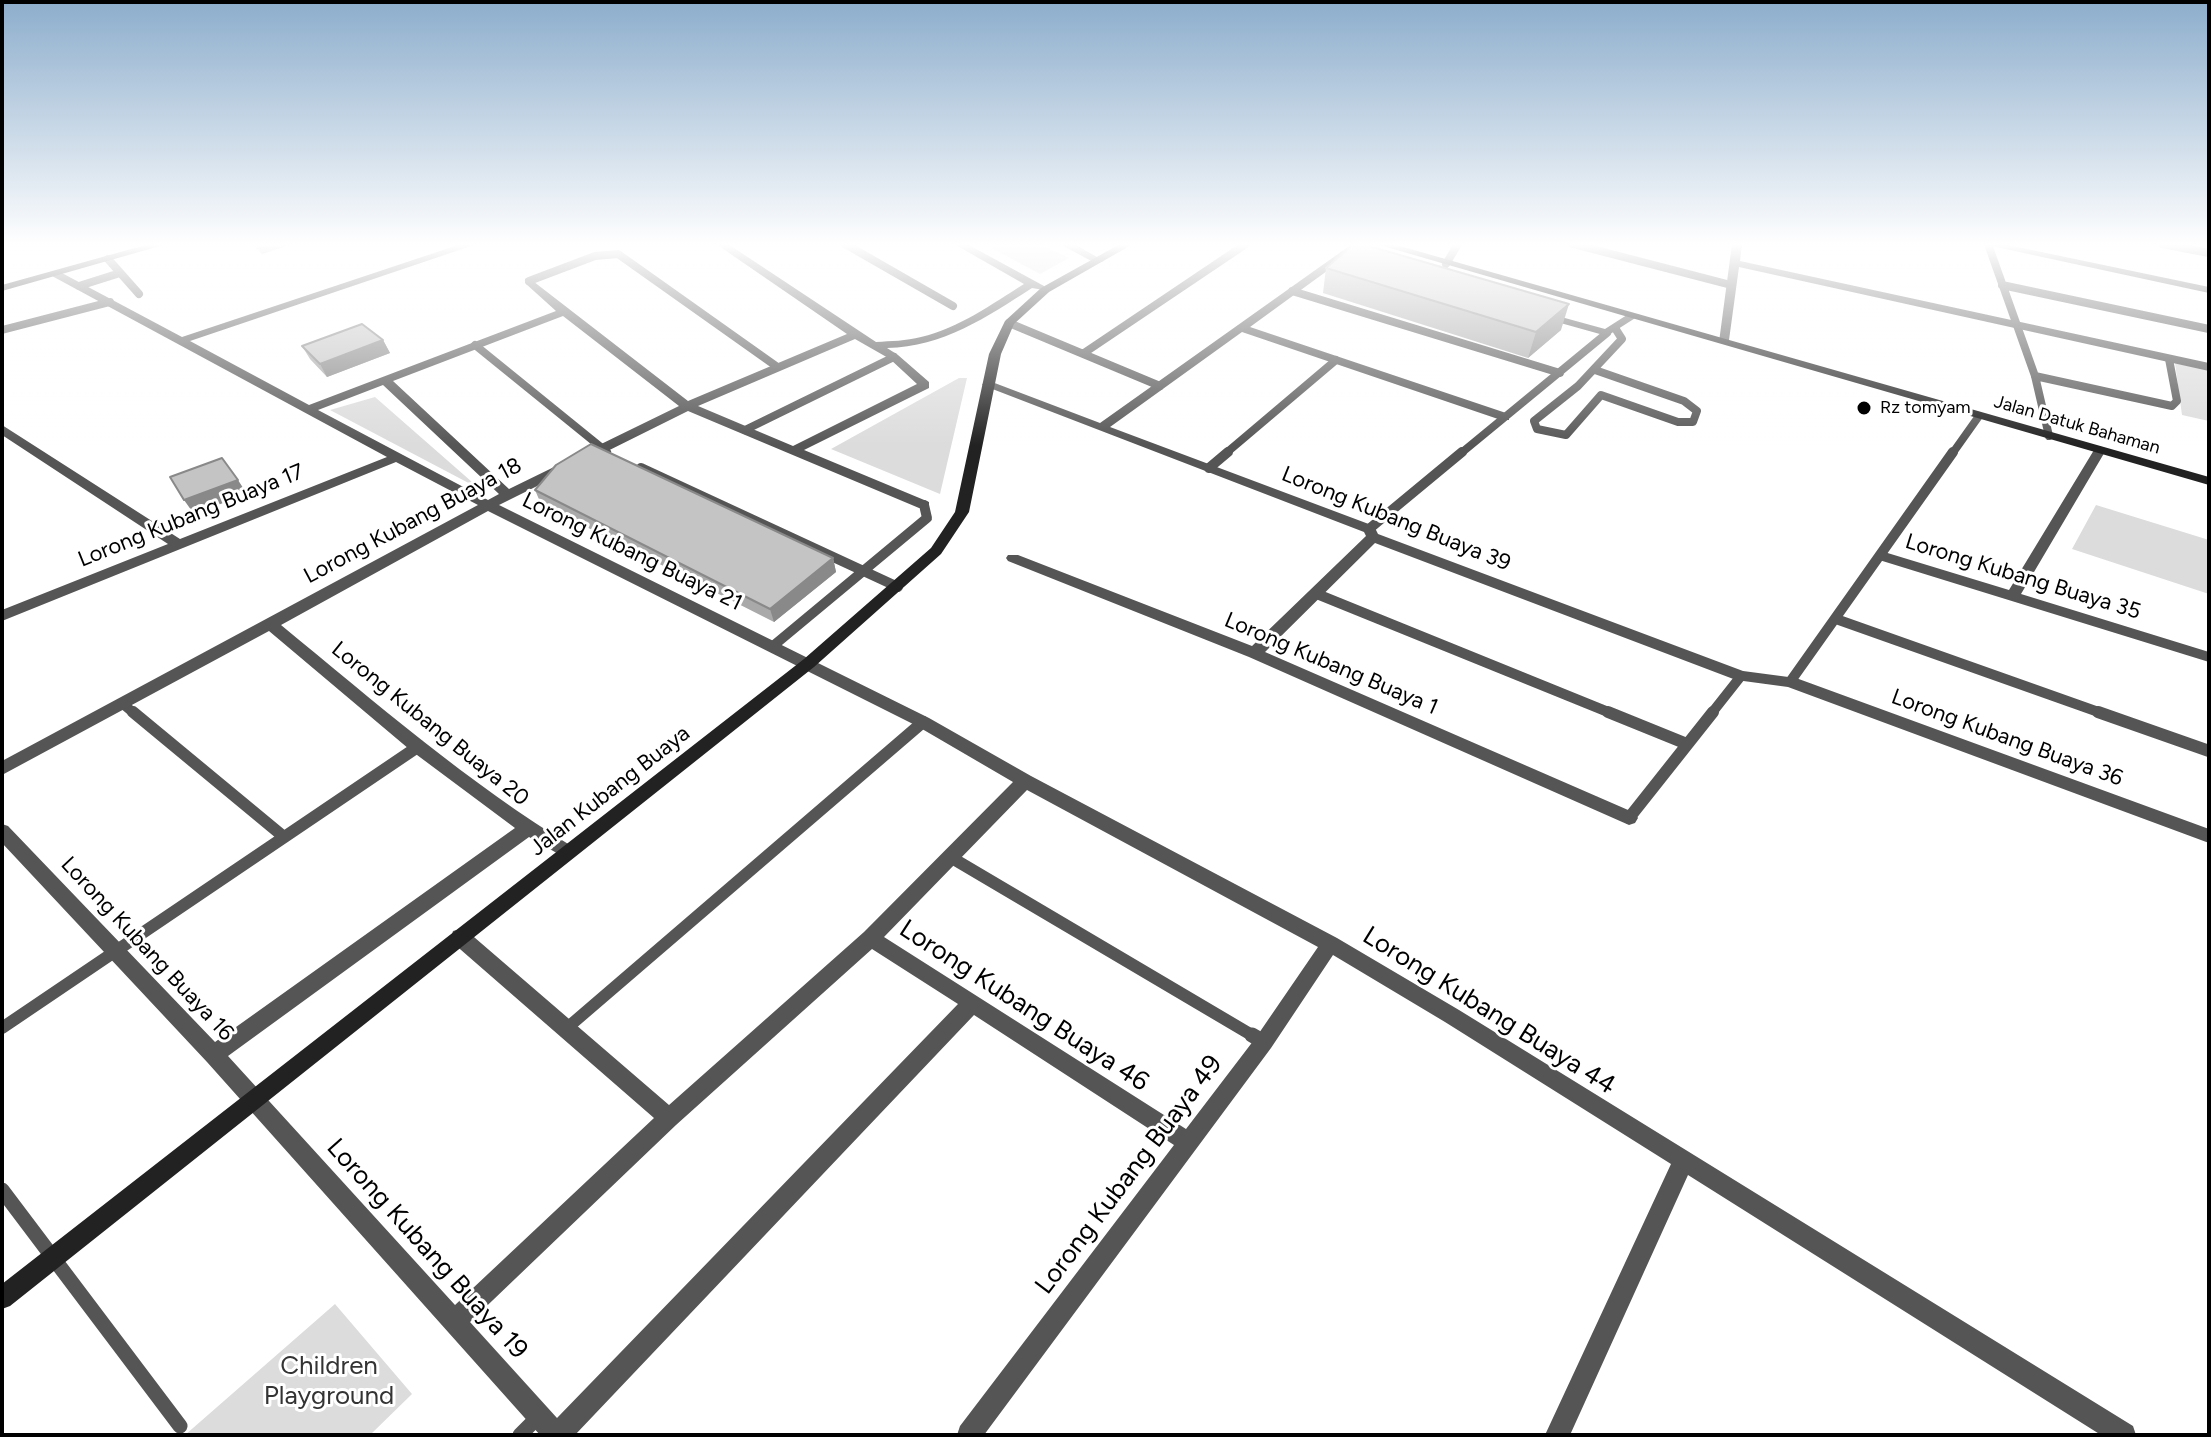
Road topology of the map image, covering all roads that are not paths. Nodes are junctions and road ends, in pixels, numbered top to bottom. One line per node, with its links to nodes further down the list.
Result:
1 (75, 311): 23 (lane)
2 (127, 311): 26 (street, Lorong Kubang Buaya 21)
3 (270, 311): 26 (street)
4 (698, 311): 34 (lane)
5 (820, 311): 25 (street)
6 (992, 311): 29 (street)
7 (1019, 311): 19 (street, Jalan Kubang Buaya)
8 (1146, 311): 30 (lane)
9 (1264, 311): 21 (street)
10 (1358, 311): 37 (lane)
11 (1619, 311): 18 (street, Jalan Datuk Bahaman)
12 (1727, 311): 27 (street)
13 (1954, 311): 20 (street)
14 (2012, 311): 20 (lane)
15 (2125, 311): 22 (lane)
16 (564, 312): 28 (street); 44 (street)
17 (1533, 312): 24 (street)
18 (1634, 315): 24 (street); 27 (street, Jalan Datuk Bahaman)
19 (1009, 323): 30 (lane); 40 (street, Jalan Kubang Buaya)
20 (2018, 325): 32 (street); 38 (lane)
21 (1241, 328): 33 (street); 41 (street)
22 (2209, 329)
23 (2, 330)
24 (1611, 331): 36 (lane); 37 (lane)
25 (856, 335): 29 (street); 34 (street, Lorong Kubang Buaya 18)
26 (183, 340): 45 (street, Lorong Kubang Buaya 21)
27 (1723, 340): 46 (street, Jalan Datuk Bahaman)
28 (475, 345): 39 (street); 52 (lane)
29 (877, 345): 31 (street)
30 (1084, 353): 41 (lane)
31 (894, 357): 50 (lane); 53 (street)
32 (2169, 359): 35 (street); 38 (lane)
33 (1336, 360): 47 (street); 58 (lane)
34 (776, 366): 44 (street, Lorong Kubang Buaya 18)
35 (2209, 367)
36 (1595, 370): 42 (lane); 43 (lane)
37 (1560, 373): 47 (lane)
38 (2035, 376): 51 (lane)
39 (386, 381): 45 (street); 60 (street)
40 (988, 385): 48 (street, Lorong Kubang Buaya 39); 68 (street, Jalan Kubang Buaya)
41 (1160, 386): 48 (street)
42 (1578, 386): 43 (lane); 43 (lane)
43 (1601, 395)
44 (687, 406): 50 (street); 52 (street, Lorong Kubang Buaya 18)
45 (309, 409): 56 (street, Lorong Kubang Buaya 21)
46 (1979, 416): 51 (street, Jalan Datuk Bahaman); 65 (lane)
47 (1505, 417): 63 (lane)
48 (1102, 427): 58 (street, Lorong Kubang Buaya 39)
49 (2, 429): 64 (street)
50 (745, 430): 53 (street)
51 (2049, 436): 54 (street, Jalan Datuk Bahaman)
52 (599, 448): 55 (lane); 60 (street, Lorong Kubang Buaya 18)
53 (795, 450): 62 (street)
54 (2100, 450): 59 (street, Jalan Datuk Bahaman); 70 (street)
55 (613, 455)
56 (397, 457): 61 (street, Lorong Kubang Buaya 21); 64 (street, Lorong Kubang Buaya 17)
57 (627, 461): 67 (lane)
58 (1209, 468): 63 (street, Lorong Kubang Buaya 39)
59 (2209, 481)
60 (506, 494): 61 (street, Lorong Kubang Buaya 18)
61 (485, 504): 73 (street, Lorong Kubang Buaya 18); 74 (street, Lorong Kubang Buaya 21)
62 (924, 505): 67 (lane)
63 (1371, 533): 69 (street); 78 (street, Lorong Kubang Buaya 39)
64 (177, 544): 71 (street, Lorong Kubang Buaya 17)
65 (1881, 556): 70 (street, Lorong Kubang Buaya 35); 72 (lane, Lorong Kubang Buaya 35)
66 (1013, 558): 75 (street, Lorong Kubang Buaya 1)
67 (865, 571): 68 (lane); 74 (lane)
68 (898, 587): 77 (street, Jalan Kubang Buaya)
69 (1317, 594): 75 (street); 82 (lane)
70 (2012, 597): 76 (street, Lorong Kubang Buaya 35)
71 (2, 616)
72 (1836, 619): 79 (lane, Lorong Kubang Buaya 35); 84 (lane)
73 (270, 624): 80 (street, Lorong Kubang Buaya 18); 83 (street, Lorong Kubang Buaya 20)
74 (773, 646): 77 (street, Lorong Kubang Buaya 21)
75 (1254, 653): 87 (street, Lorong Kubang Buaya 1)
76 (2209, 657)
77 (809, 663): 81 (street, Lorong Kubang Buaya 44); 92 (street, Jalan Kubang Buaya)
78 (1741, 676): 79 (street, Lorong Kubang Buaya 39); 82 (lane)
79 (1790, 682): 90 (street, Lorong Kubang Buaya 36)
80 (123, 704): 85 (street, Lorong Kubang Buaya 18); 91 (lane)
81 (923, 722): 86 (street, Lorong Kubang Buaya 44); 100 (lane)
82 (1687, 744): 87 (lane)
83 (419, 746): 88 (street, Lorong Kubang Buaya 20); 91 (lane)
84 (2209, 751)
85 (2, 769)
86 (1025, 781): 93 (street); 96 (street, Lorong Kubang Buaya 44)
87 (1629, 818)
88 (527, 829): 92 (street, Lorong Kubang Buaya 20); 102 (street)
89 (2, 831): 97 (street, Lorong Kubang Buaya 16)
90 (2209, 836)
91 (284, 837): 97 (lane)
92 (567, 852): 94 (street, Jalan Kubang Buaya)
93 (952, 858): 95 (street); 101 (lane)
94 (460, 937): 100 (street); 103 (street, Jalan Kubang Buaya)
95 (871, 938): 98 (street, Lorong Kubang Buaya 46); 104 (street)
96 (1330, 944): 101 (street, Lorong Kubang Buaya 49); 106 (street, Lorong Kubang Buaya 44)
97 (118, 952): 99 (lane); 102 (street, Lorong Kubang Buaya 16)
98 (972, 1003): 105 (street, Lorong Kubang Buaya 46); 114 (street)
99 (2, 1028)
100 (567, 1028): 104 (street)
101 (1264, 1042): 105 (street, Lorong Kubang Buaya 49)
102 (214, 1055): 103 (street, Lorong Kubang Buaya 16)
103 (255, 1101): 108 (street, Jalan Kubang Buaya); 110 (street, Lorong Kubang Buaya 19)
104 (669, 1118): 110 (street)
105 (1189, 1143): 115 (street, Lorong Kubang Buaya 49)
106 (1683, 1163): 116 (street); 117 (street, Lorong Kubang Buaya 44)
107 (2, 1190): 108 (lane)
108 (53, 1259): 109 (street, Jalan Kubang Buaya); 112 (lane)
109 (2, 1298)
110 (455, 1321): 111 (street, Lorong Kubang Buaya 19)
111 (539, 1416): 113 (lane); 114 (street, Lorong Kubang Buaya 19)
112 (180, 1426)
113 (520, 1435)
114 (557, 1435)
115 (969, 1435)
116 (1557, 1435)
117 (2124, 1435)

